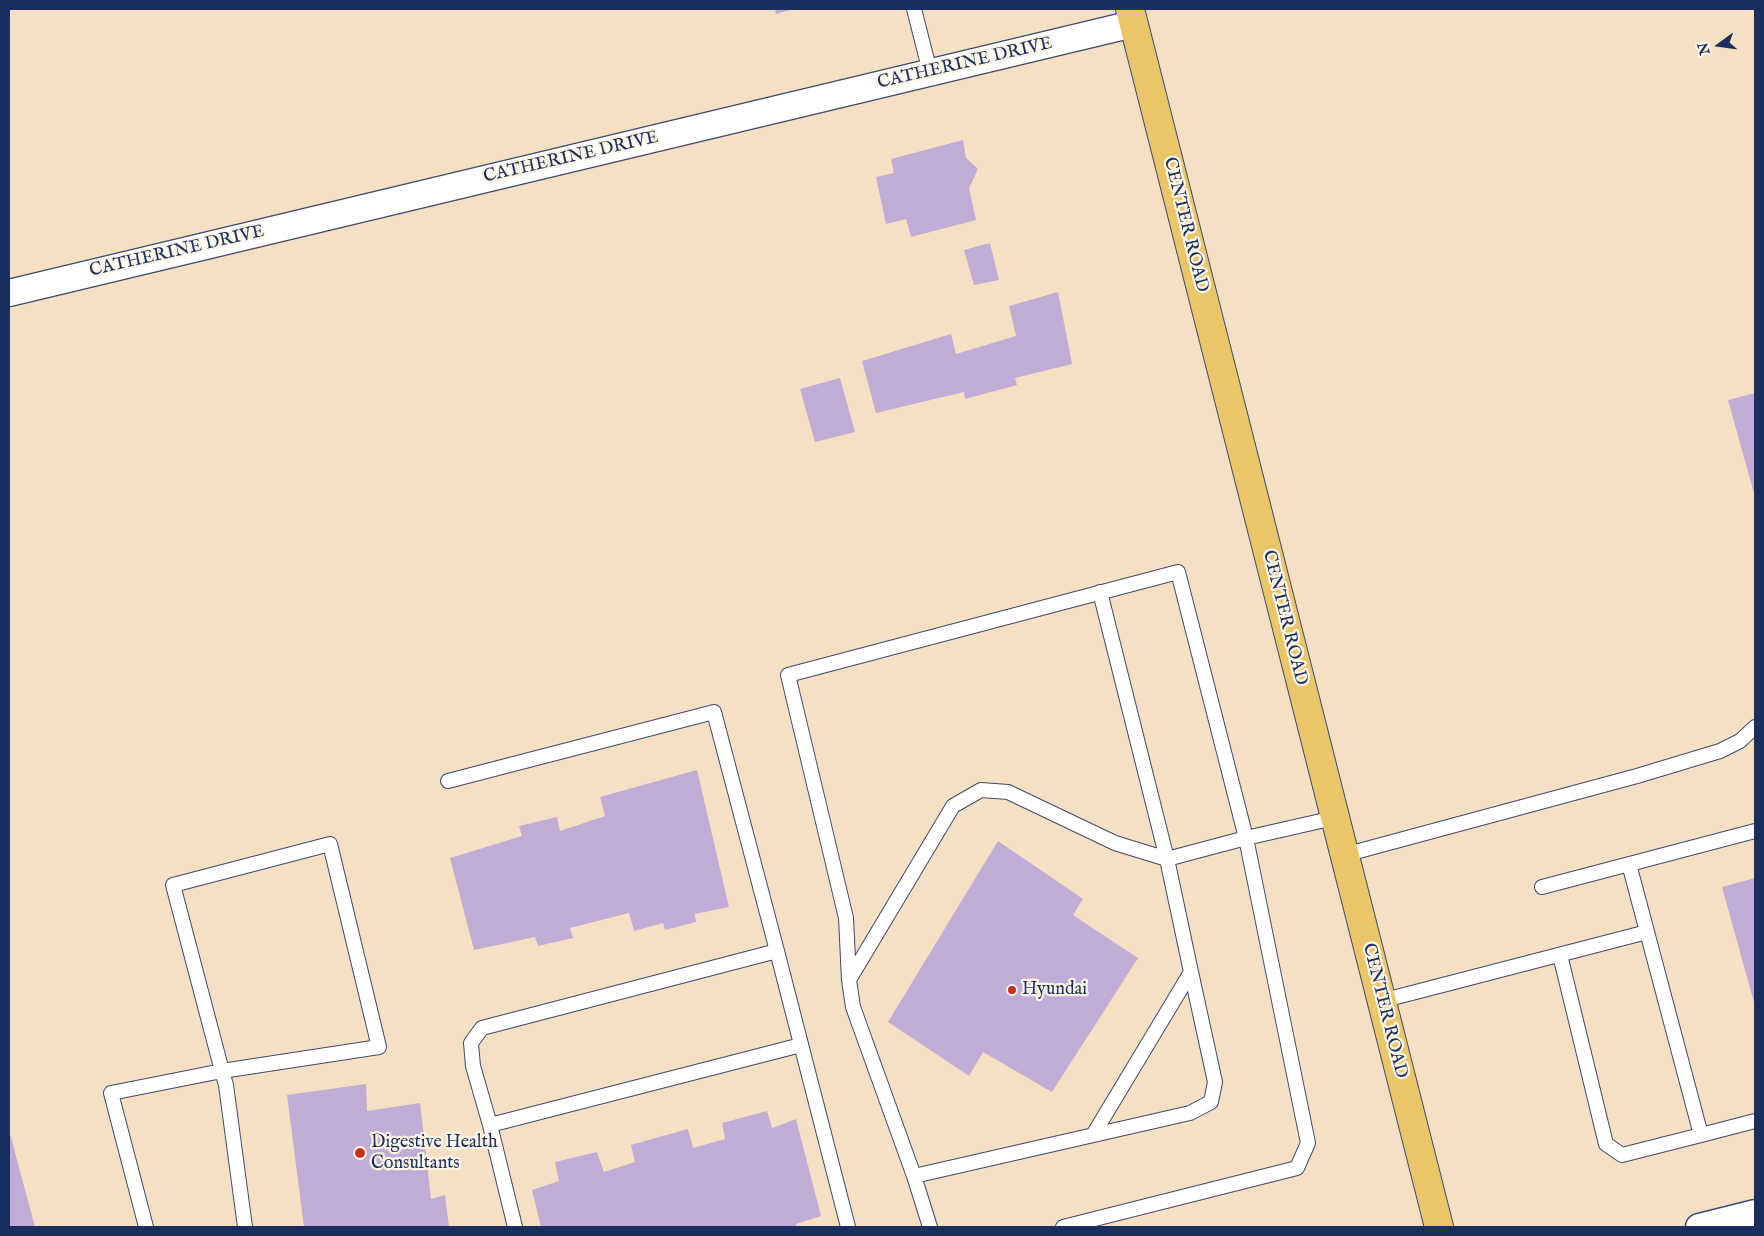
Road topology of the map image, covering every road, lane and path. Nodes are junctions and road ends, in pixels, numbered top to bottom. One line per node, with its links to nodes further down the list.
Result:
1 (914, 9): 3 (lane)
2 (1132, 16): 3 (street, CATHERINE DRIVE); 8 (main road, CENTER ROAD)
3 (930, 72): 4 (street, CATHERINE DRIVE)
4 (9, 292)
5 (1100, 592): 10 (lane); 12 (lane); 19 (lane)
6 (1755, 727): 11 (lane)
7 (448, 781): 16 (lane)
8 (1334, 818): 10 (lane); 11 (main road, CENTER ROAD)
9 (1755, 831): 13 (lane)
10 (1246, 838): 12 (lane); 35 (lane)
11 (1344, 855): 20 (main road, CENTER ROAD)
12 (1167, 859): 18 (lane); 19 (lane)
13 (1629, 864): 14 (lane); 15 (lane)
14 (1542, 887)
15 (1647, 932): 17 (lane); 26 (lane)
16 (777, 951): 21 (lane); 24 (lane)
17 (1560, 955): 20 (lane); 26 (lane)
18 (1191, 972): 25 (lane); 25 (lane)
19 (849, 980): 27 (lane)
20 (1381, 1001): 29 (main road, CENTER ROAD)
21 (801, 1045): 24 (lane); 33 (lane)
22 (222, 1071): 22 (lane); 30 (lane); 31 (lane)
23 (1755, 1121): 26 (lane)
24 (490, 1125): 32 (lane)
25 (1093, 1135): 27 (lane)
26 (1701, 1135)
27 (914, 1176): 34 (lane)
28 (1755, 1213): 36 (street)
29 (1432, 1226)
30 (146, 1227)
31 (245, 1227)
32 (515, 1227)
33 (848, 1227)
34 (930, 1227)
35 (1063, 1227)
36 (1699, 1227)

